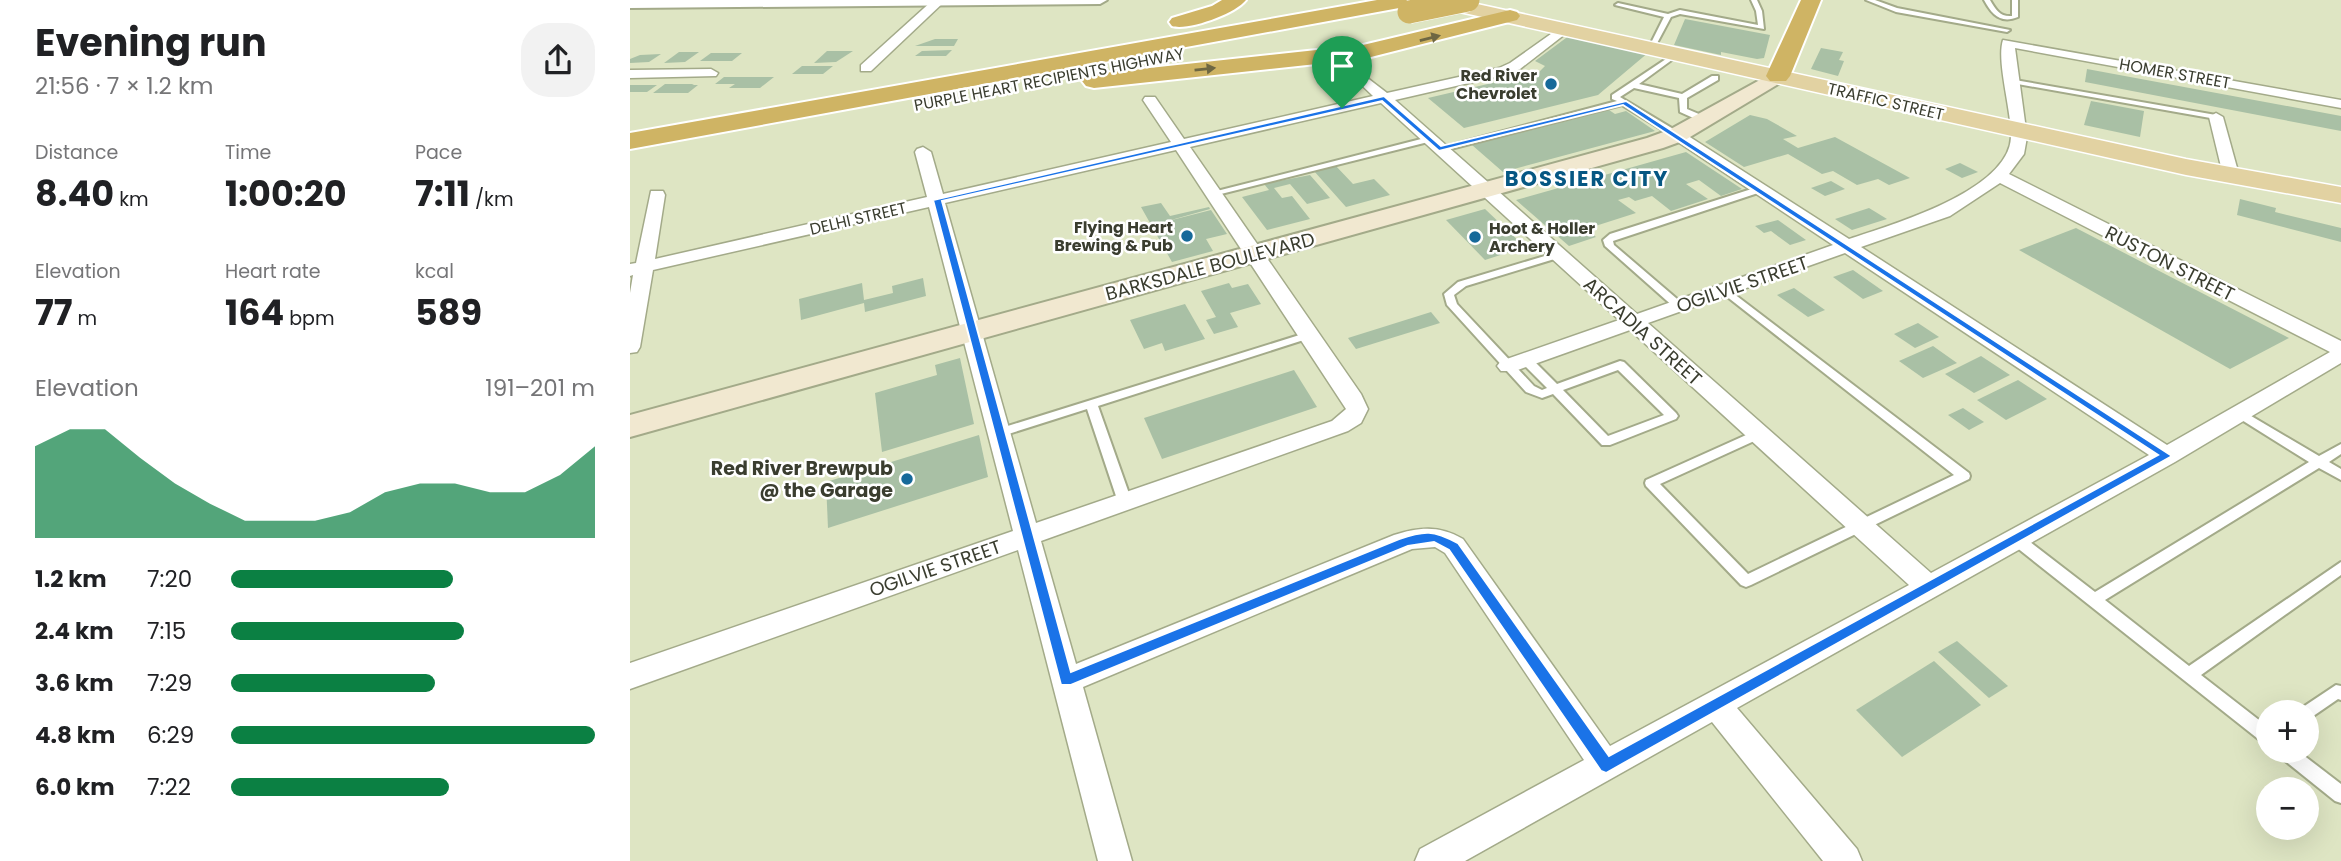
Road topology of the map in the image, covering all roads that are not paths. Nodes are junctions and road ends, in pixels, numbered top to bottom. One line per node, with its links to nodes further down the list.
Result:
1 (1100, 0): 9 (street)
2 (1433, 0): 14 (main road, TRAFFIC STREET)
3 (1468, 0): 13 (highway, PURPLE HEART RECIPIENTS HIGHWAY, bridge)
4 (1636, 0): 15 (lane)
5 (1754, 0): 15 (lane)
6 (1869, 0): 18 (lane)
7 (1987, 0): 16 (lane)
8 (2015, 0): 16 (lane)
9 (939, 1): 12 (street); 21 (street)
10 (1232, 1): 35 (highway)
11 (1807, 3): 25 (highway)
12 (630, 4)
13 (1409, 6): 31 (highway, PURPLE HEART RECIPIENTS HIGHWAY); 35 (highway, PURPLE HEART RECIPIENTS HIGHWAY)
14 (1510, 16): 17 (main road, TRAFFIC STREET); 31 (highway, one-way to 14)
15 (1668, 16): 19 (lane)
16 (2006, 19): 18 (lane)
17 (1566, 28): 19 (main road, TRAFFIC STREET); 30 (street, DELHI STREET)
18 (2008, 36): 27 (street, OGILVIE STREET); 34 (street, HOMER STREET)
19 (1655, 41): 20 (main road, TRAFFIC STREET)
20 (1678, 53): 25 (main road, TRAFFIC STREET); 28 (lane)
21 (866, 68)
22 (711, 73): 23 (street)
23 (630, 74)
24 (1357, 74): 30 (street, ARCADIA STREET)
25 (1778, 76): 37 (main road, BARKSDALE BOULEVARD); 38 (main road, TRAFFIC STREET)
26 (1715, 78): 29 (lane)
27 (2012, 81): 36 (lane); 38 (street, OGILVIE STREET)
28 (1633, 85): 29 (lane); 33 (lane)
29 (1683, 97): 37 (lane)
30 (1384, 98): 41 (street, DELHI STREET); 42 (street, ARCADIA STREET)
31 (943, 99): 44 (highway, PURPLE HEART RECIPIENTS HIGHWAY)
32 (1150, 100): 41 (street)
33 (1624, 102): 39 (lane); 42 (lane)
34 (2341, 104)
35 (814, 108): 40 (highway, PURPLE HEART RECIPIENTS HIGHWAY)
36 (2216, 117): 46 (street)
37 (1703, 119): 39 (main road, BARKSDALE BOULEVARD)
38 (2017, 131): 45 (street, OGILVIE STREET); 46 (main road, TRAFFIC STREET)
39 (1677, 135): 47 (street); 48 (main road, BARKSDALE BOULEVARD)
40 (630, 141)
41 (1179, 144): 49 (street); 52 (street, DELHI STREET)
42 (1434, 144): 48 (street, ARCADIA STREET); 49 (lane)
43 (923, 152): 52 (street)
44 (630, 156)
45 (1999, 176): 53 (street, OGILVIE STREET); 63 (street, RUSTON STREET)
46 (2231, 176): 51 (main road, TRAFFIC STREET)
47 (1761, 189): 53 (street); 58 (lane)
48 (1485, 190): 54 (main road, BARKSDALE BOULEVARD); 55 (street, ARCADIA STREET)
49 (1213, 193): 54 (street)
50 (657, 195): 56 (street)
51 (2341, 195)
52 (937, 200): 56 (street, DELHI STREET); 60 (street)
53 (1848, 247): 57 (street, OGILVIE STREET); 72 (street)
54 (1254, 254): 60 (main road, BARKSDALE BOULEVARD); 61 (street)
55 (1558, 255): 59 (street, ARCADIA STREET); 64 (lane)
56 (637, 268): 62 (street)
57 (1725, 289): 58 (street, OGILVIE STREET); 76 (lane)
58 (1679, 306): 59 (street, OGILVIE STREET)
59 (1633, 322): 64 (street, OGILVIE STREET); 70 (street, ARCADIA STREET)
60 (973, 331): 68 (main road, BARKSDALE BOULEVARD); 69 (street)
61 (1309, 335): 66 (lane); 75 (street, OGILVIE STREET)
62 (630, 347)
63 (2341, 351): 67 (street)
64 (1517, 363): 65 (lane); 65 (lane)
65 (1555, 389): 65 (lane)
66 (1091, 404): 69 (lane); 75 (lane)
67 (2241, 414): 72 (street); 73 (lane)
68 (630, 426)
69 (999, 433): 77 (street)
70 (1759, 434): 76 (street, ARCADIA STREET); 76 (lane)
71 (2341, 447): 73 (lane)
72 (2166, 456): 78 (street)
73 (2320, 461): 74 (lane); 81 (lane)
74 (2340, 472)
75 (1125, 502): 77 (street, OGILVIE STREET)
76 (1862, 527): 80 (street, ARCADIA STREET)
77 (1025, 537): 83 (street, OGILVIE STREET); 84 (street)
78 (2016, 539): 80 (street); 81 (lane)
79 (2341, 568): 82 (lane)
80 (1930, 587): 87 (street)
81 (2094, 600): 82 (lane)
82 (2189, 675): 88 (lane)
83 (630, 676)
84 (1066, 681): 90 (street); 92 (street)
85 (2341, 693): 86 (lane)
86 (2319, 704)
87 (1717, 706): 90 (street); 94 (street)
88 (2256, 728)
89 (2300, 763): 91 (lane)
90 (1606, 766): 93 (street)
91 (2341, 795)
92 (1115, 861)
93 (1432, 861)
94 (1844, 861)

